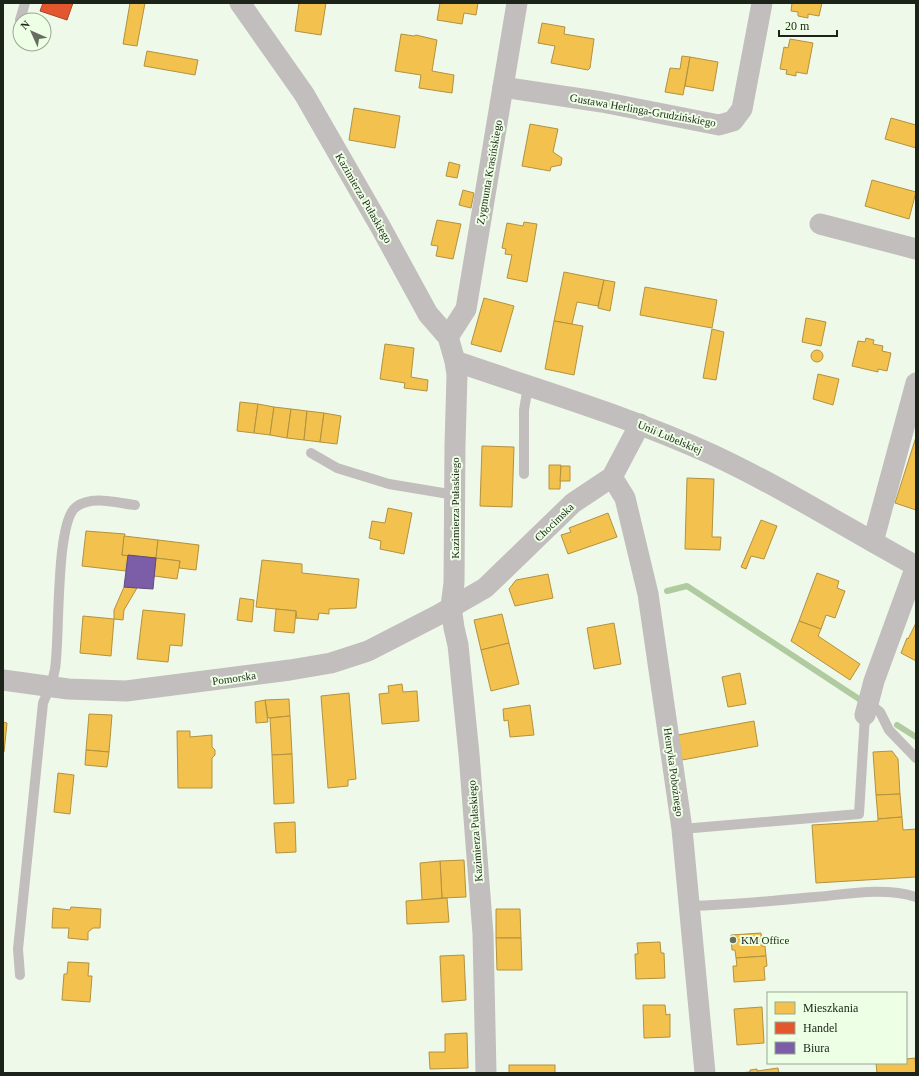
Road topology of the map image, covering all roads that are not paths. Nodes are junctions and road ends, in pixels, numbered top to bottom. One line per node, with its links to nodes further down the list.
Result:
1 (240, 3): 7 (street, Kazimierza Pułaskiego)
2 (517, 3): 4 (street, Zygmunta Krasińskiego)
3 (762, 3): 4 (street, Gustawa Herlinga-Grudzińskiego)
4 (503, 87): 7 (street, Zygmunta Krasińskiego)
5 (820, 224): 6 (street)
6 (916, 249)
7 (448, 337): 8 (street, Kazimierza Pułaskiego)
8 (455, 361): 10 (street, Unii Lubelskiej); 15 (street, Kazimierza Pułaskiego)
9 (916, 383): 17 (street)
10 (528, 386): 11 (street, Unii Lubelskiej); 13 (lane)
11 (640, 424): 14 (street, Chocimska); 17 (street, Unii Lubelskiej)
12 (311, 453): 15 (lane)
13 (524, 474)
14 (612, 477): 19 (street, Chocimska); 24 (street, Henryka Pobożnego)
15 (455, 495): 19 (street, Kazimierza Pułaskiego)
16 (135, 505): 21 (lane)
17 (873, 542): 18 (street, Unii Lubelskiej)
18 (916, 566): 22 (street, Unii Lubelskiej)
19 (451, 606): 21 (street, Pomorska); 28 (street, Kazimierza Pułaskiego)
20 (3, 680): 21 (street, Pomorska)
21 (50, 687): 27 (lane)
22 (867, 709): 23 (lane); 24 (lane)
23 (916, 758)
24 (682, 829): 26 (street, Henryka Pobożnego)
25 (916, 897): 26 (lane)
26 (689, 906): 29 (street, Henryka Pobożnego)
27 (20, 975)
28 (486, 1073)
29 (705, 1073)

